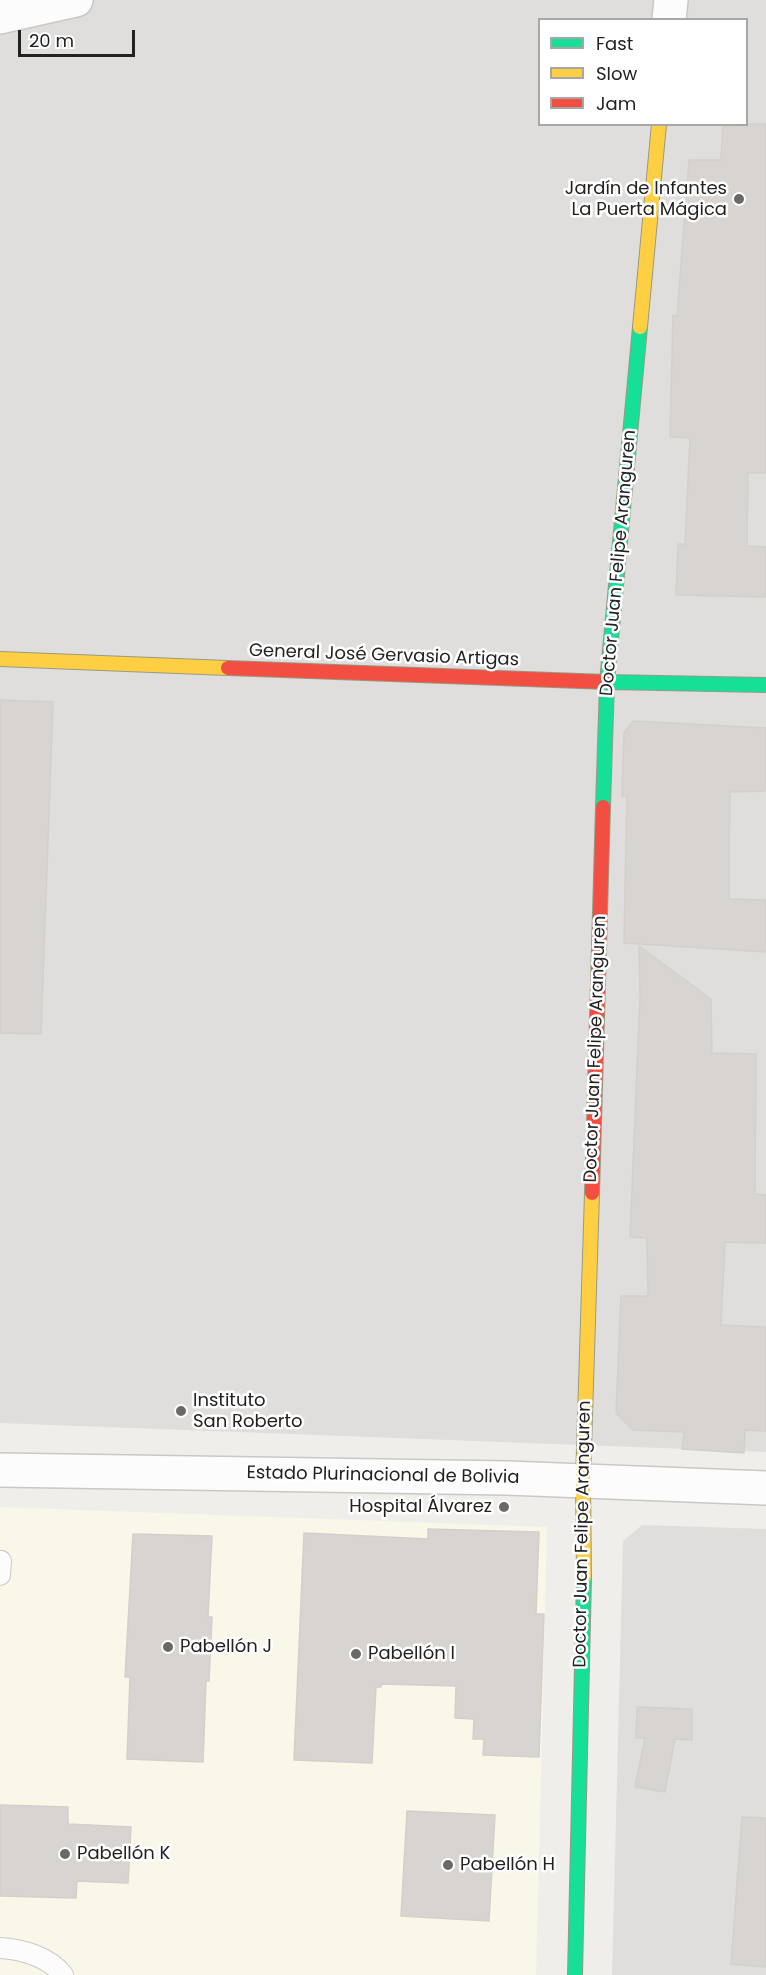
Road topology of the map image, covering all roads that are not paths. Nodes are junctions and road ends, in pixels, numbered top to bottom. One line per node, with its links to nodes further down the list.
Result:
1 (76, 0): 3 (street)
2 (671, 0): 4 (street)
3 (0, 17)
4 (669, 18)
5 (659, 126): 7 (street, Doctor Juan Felipe Aranguren)
6 (0, 659): 7 (street, General José Gervasio Artigas)
7 (607, 682): 8 (street, General José Gervasio Artigas); 10 (street, Doctor Juan Felipe Aranguren)
8 (766, 685)
9 (0, 1470): 10 (street, Estado Plurinacional de Bolivia)
10 (583, 1480): 11 (street, Estado Plurinacional de Bolivia); 14 (street, Doctor Juan Felipe Aranguren)
11 (766, 1488)
12 (0, 1948): 13 (lane)
13 (63, 1975)
14 (575, 1975)

